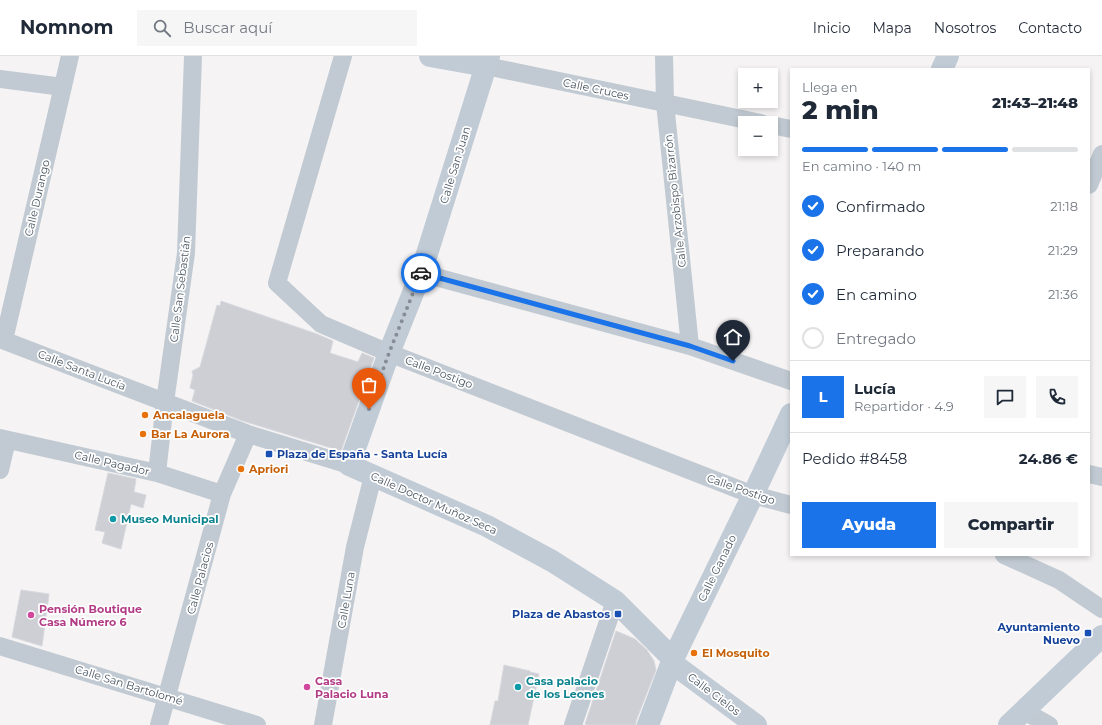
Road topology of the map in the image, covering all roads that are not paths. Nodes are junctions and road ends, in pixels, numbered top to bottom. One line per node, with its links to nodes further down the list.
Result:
1 (70, 56): 10 (street, Calle Durango)
2 (193, 56): 24 (street, Calle San Sebastián)
3 (344, 56): 22 (street, Calle Postigo)
4 (430, 56): 7 (street, Calle Cruces)
5 (664, 56): 11 (street, Calle Arzobispo Bizarrón)
6 (948, 56): 8 (street)
7 (487, 61): 11 (street, Calle Cruces); 19 (street, Calle San Juan)
8 (942, 68)
9 (0, 79): 10 (street)
10 (64, 87): 20 (street, Calle Durango)
11 (665, 103): 12 (street, Calle Cruces); 21 (street, Calle Arzobispo Bizarrón)
12 (738, 118)
13 (778, 126): 14 (street)
14 (790, 129)
15 (1102, 154): 16 (street)
16 (1090, 183)
17 (1090, 189): 18 (street)
18 (1102, 192)
19 (421, 273): 21 (street); 22 (street)
20 (2, 339): 24 (street, Calle Santa Lucía)
21 (690, 346): 23 (street)
22 (389, 353): 28 (street); 35 (street, Calle Postigo)
23 (790, 381)
24 (165, 402): 26 (street, Calle Doctor Muñoz Seca); 30 (street, Calle San Sebastián)
25 (790, 416): 35 (street, Calle Ganado)
26 (248, 434): 28 (street, Calle Doctor Muñoz Seca); 34 (street, Calle Palacios)
27 (3, 439): 29 (street); 30 (street, Calle Pagador)
28 (348, 465): 32 (street, Calle Doctor Muñoz Seca)
29 (0, 470)
30 (157, 473): 34 (street, Calle Pagador)
31 (1090, 474): 33 (street)
32 (373, 476): 38 (street, Calle Doctor Muñoz Seca); 47 (street, Calle Luna)
33 (1102, 477)
34 (222, 494): 43 (street, Calle Palacios)
35 (753, 495): 36 (street, Calle Postigo); 42 (street, Calle Ganado)
36 (790, 504)
37 (1006, 556): 39 (street)
38 (615, 602): 42 (street, Calle Doctor Muñoz Seca); 48 (street)
39 (1102, 609)
40 (1102, 636): 44 (street)
41 (0, 646): 43 (street, Calle San Bartolomé)
42 (673, 661): 49 (street, Calle Ganado); 50 (street, Calle Cielos)
43 (167, 697): 45 (street, Calle Palacios); 46 (street, Calle San Bartolomé)
44 (1017, 718): 51 (street)
45 (159, 725)
46 (257, 725)
47 (323, 725)
48 (573, 725)
49 (648, 725)
50 (756, 725)
51 (1049, 725)

